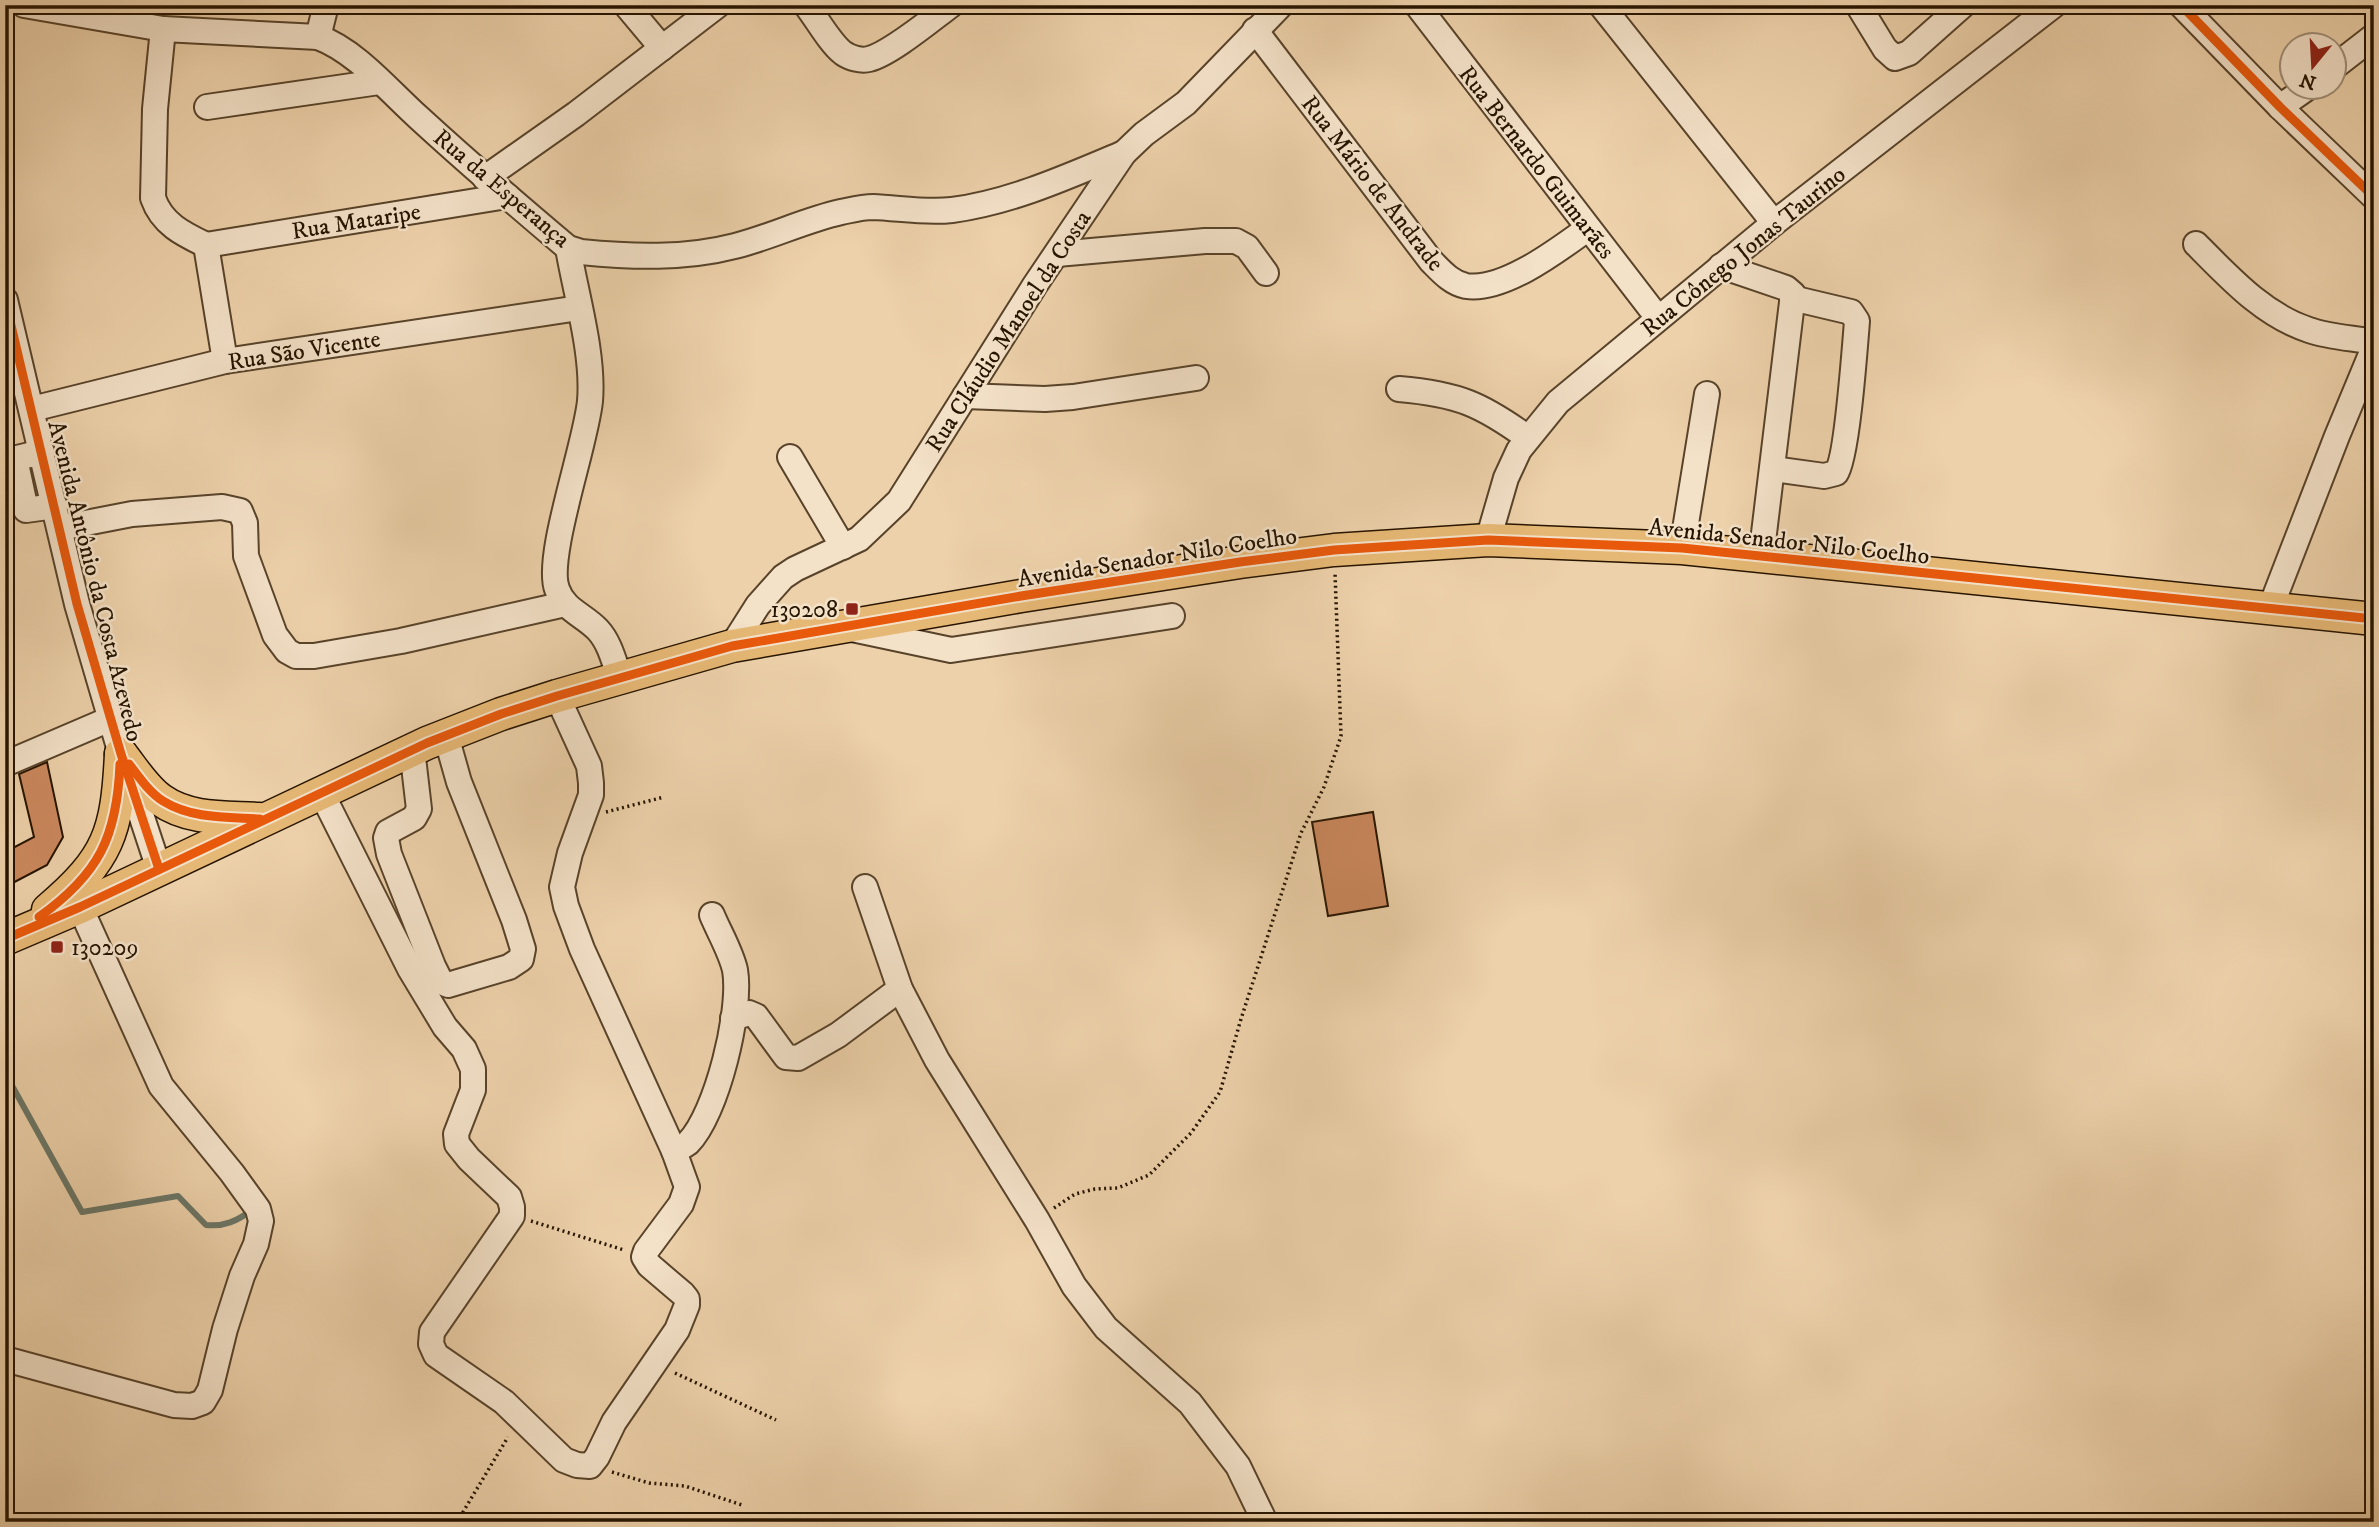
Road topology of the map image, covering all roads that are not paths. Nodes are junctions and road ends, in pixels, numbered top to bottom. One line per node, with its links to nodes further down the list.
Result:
1 (24, 5): 14 (street, Rua da Esperança)
2 (326, 5): 17 (street)
3 (626, 5): 18 (street)
4 (718, 5): 18 (street)
5 (806, 5): 6 (street)
6 (951, 5)
7 (1281, 5): 15 (street, Rua Cláudio Manoel da Costa)
8 (1416, 5): 29 (street, Rua Bernardo Guimarães)
9 (1601, 5): 28 (street)
10 (1858, 5): 11 (street)
11 (1963, 5)
12 (2054, 5): 28 (street, Rua Cônego Jonas Taurino)
13 (2181, 5): 23 (street)
14 (163, 29): 17 (street, Rua da Esperança); 31 (street)
15 (1255, 30): 24 (street, Rua Cláudio Manoel da Costa); 29 (street, Rua Mário de Andrade)
16 (2374, 36): 19 (street)
17 (318, 37): 20 (street, Rua da Esperança)
18 (662, 48): 25 (street)
19 (2348, 56)
20 (379, 82): 22 (street); 25 (street, Rua da Esperança)
21 (2287, 102): 23 (street)
22 (207, 107)
23 (2280, 107): 27 (street)
24 (1124, 153): 32 (street, Rua da Esperança); 33 (street, Rua Cláudio Manoel da Costa)
25 (485, 178): 26 (street, Rua da Esperança)
26 (507, 196): 31 (street, Rua Mataripe); 32 (street, Rua da Esperança)
27 (2374, 197)
28 (1774, 223): 34 (street, Rua Cônego Jonas Taurino)
29 (1587, 229): 39 (street, Rua Bernardo Guimarães)
30 (2196, 244): 40 (street)
31 (206, 245): 42 (street)
32 (568, 248): 38 (street)
33 (1057, 254): 35 (street); 46 (street, Rua Cláudio Manoel da Costa)
34 (1721, 266): 36 (street); 39 (street, Rua Cônego Jonas Taurino)
35 (1266, 273)
36 (1792, 298): 51 (street); 51 (street)
37 (5, 300): 47 (street, Avenida Antônio da Costa Azevedo)
38 (579, 308): 42 (street, Rua São Vicente); 58 (street)
39 (1658, 318): 48 (street, Rua Cônego Jonas Taurino)
40 (2374, 342)
41 (2374, 347): 59 (street)
42 (225, 361): 47 (street, Rua São Vicente)
43 (1196, 378): 46 (street)
44 (1399, 389): 48 (street)
45 (1707, 394): 56 (street)
46 (965, 396): 55 (street, Rua Cláudio Manoel da Costa)
47 (32, 409): 49 (street, Avenida Antônio da Costa Azevedo)
48 (1528, 438): 54 (street, Rua Cônego Jonas Taurino)
49 (43, 452): 52 (street); 53 (street, Avenida Antônio da Costa Azevedo)
50 (790, 457): 55 (street)
51 (1773, 469): 57 (street)
52 (11, 470): 53 (street)
53 (57, 517): 58 (street); 66 (street, Avenida Antônio da Costa Azevedo)
54 (1488, 540): 56 (main road, Avenida Senador Nilo Coelho); 62 (main road, Avenida Senador Nilo Coelho)
55 (843, 547): 63 (street, Rua Cláudio Manoel da Costa)
56 (1682, 548): 57 (main road, Avenida Senador Nilo Coelho)
57 (1761, 558): 59 (main road, Avenida Senador Nilo Coelho)
58 (565, 604): 64 (street)
59 (2270, 609): 61 (main road, Avenida Senador Nilo Coelho)
60 (1172, 615): 62 (street)
61 (2374, 619)
62 (841, 627): 63 (main road, Avenida Senador Nilo Coelho)
63 (732, 646): 64 (main road, Avenida Senador Nilo Coelho)
64 (620, 678): 65 (main road, Avenida Senador Nilo Coelho)
65 (557, 696): 67 (main road, Avenida Senador Nilo Coelho); 80 (street)
66 (110, 719): 69 (street, Avenida Antônio da Costa Azevedo); 70 (street)
67 (446, 736): 68 (main road, Avenida Senador Nilo Coelho); 68 (street)
68 (412, 749): 71 (main road, Avenida Senador Nilo Coelho)
69 (121, 754): 72 (main road); 73 (street, Avenida Antônio da Costa Azevedo); 77 (main road)
70 (5, 764)
71 (321, 792): 72 (main road, Avenida Senador Nilo Coelho); 80 (street)
72 (264, 819): 73 (main road, Avenida Senador Nilo Coelho)
73 (159, 869): 75 (main road, Avenida Senador Nilo Coelho)
74 (865, 887): 78 (street)
75 (80, 907): 77 (main road, Avenida Senador Nilo Coelho); 81 (street)
76 (712, 915): 79 (street)
77 (10, 937)
78 (900, 989): 79 (street); 82 (street)
79 (733, 1018): 80 (street)
80 (674, 1151)
81 (5, 1359)
82 (1265, 1522)

